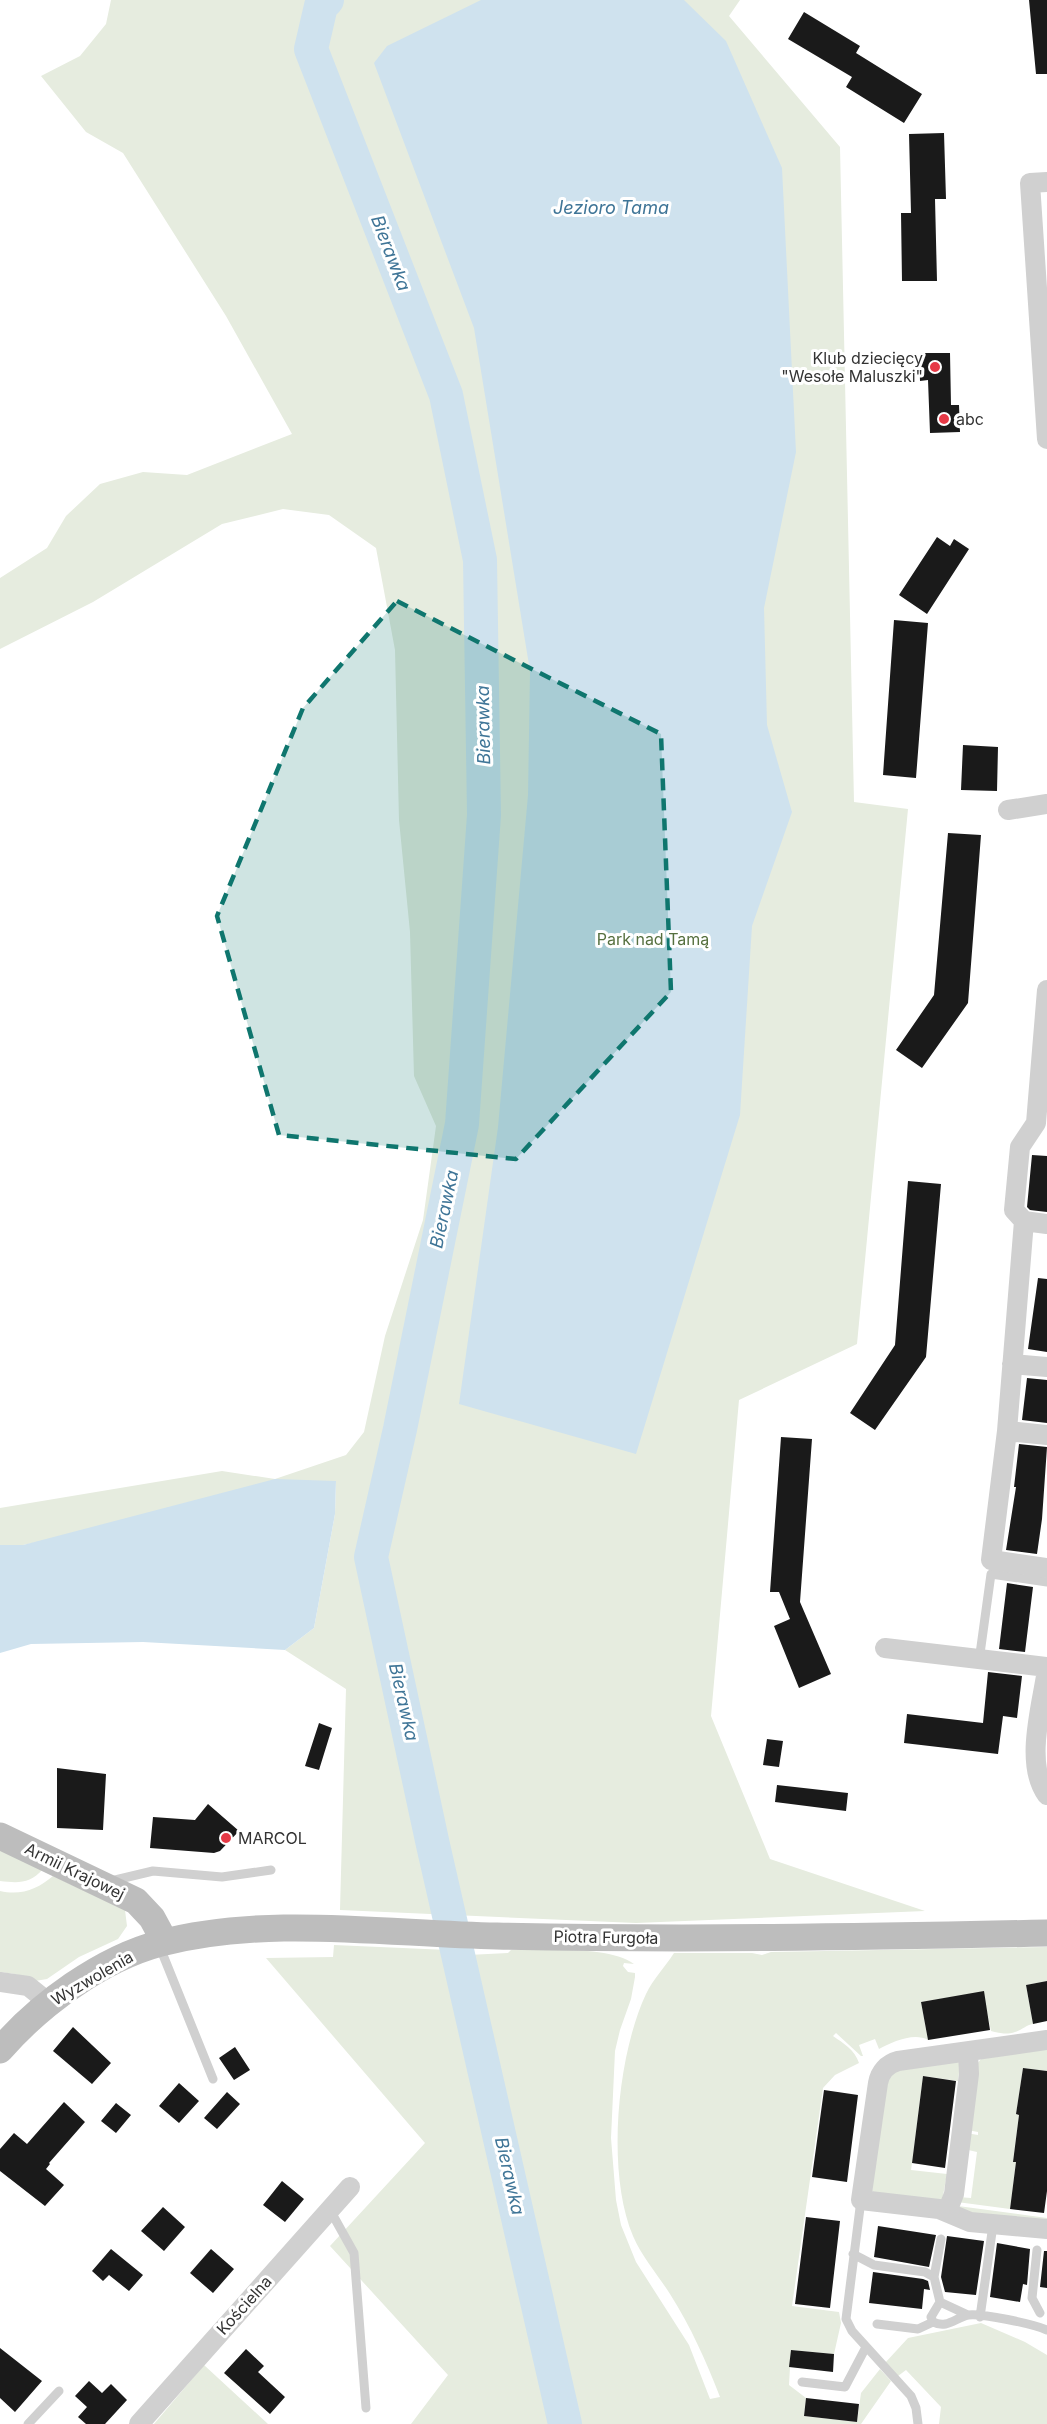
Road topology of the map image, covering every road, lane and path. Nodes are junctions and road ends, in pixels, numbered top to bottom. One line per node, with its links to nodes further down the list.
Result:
1 (1047, 182): 2 (street)
2 (1045, 380): 3 (street)
3 (1047, 439)
4 (1047, 804): 5 (street)
5 (1008, 810)
6 (1047, 990): 7 (street)
7 (1044, 1074): 8 (street)
8 (1024, 1221): 9 (street); 10 (street)
9 (1047, 1224)
10 (1012, 1364): 11 (street); 12 (street)
11 (1047, 1367)
12 (1007, 1431): 13 (street); 14 (street)
13 (1047, 1435)
14 (1047, 1568)
15 (1047, 1582): 17 (lane)
16 (885, 1648): 17 (street)
17 (979, 1661): 18 (street)
18 (1047, 1669): 19 (street)
19 (1047, 1795)
20 (0, 1836): 22 (main road, Armii Krajowej)
21 (271, 1870): 22 (lane)
22 (103, 1883): 24 (main road, Armii Krajowej)
23 (1047, 1933): 24 (main road, Piotra Furgoła)
24 (162, 1943): 26 (main road, Wyzwolenia); 30 (lane)
25 (0, 1982): 26 (street)
26 (48, 2002): 28 (main road, Wyzwolenia)
27 (1047, 2040): 29 (street)
28 (0, 2050)
29 (968, 2052): 32 (street); 34 (street)
30 (213, 2079)
31 (350, 2187): 33 (street, Kościelna)
32 (861, 2200): 34 (street); 39 (lane)
33 (330, 2209): 52 (lane); 54 (street, Kościelna)
34 (947, 2212): 35 (street)
35 (993, 2225): 36 (street); 44 (lane)
36 (1047, 2229)
37 (940, 2239): 40 (lane)
38 (1037, 2250): 42 (lane)
39 (853, 2254): 40 (lane); 49 (lane)
40 (934, 2277): 41 (lane)
41 (940, 2302): 43 (lane); 45 (lane)
42 (1043, 2310): 47 (lane)
43 (968, 2316): 44 (lane); 45 (lane)
44 (980, 2317): 47 (lane)
45 (933, 2322): 46 (lane)
46 (877, 2324)
47 (1031, 2324): 48 (lane)
48 (1047, 2330)
49 (866, 2347): 50 (lane); 55 (lane)
50 (802, 2382)
51 (58, 2391): 53 (lane)
52 (366, 2408)
53 (28, 2424)
54 (139, 2424)
55 (918, 2424)

